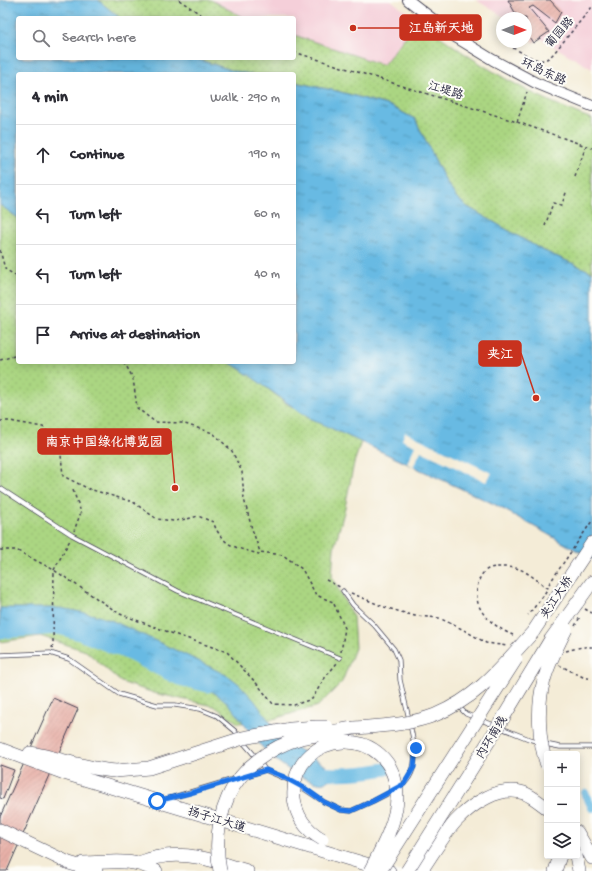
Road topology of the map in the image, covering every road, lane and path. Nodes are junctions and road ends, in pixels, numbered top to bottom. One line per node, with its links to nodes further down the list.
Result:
1 (179, 0): 4 (path)
2 (408, 0): 8 (street, 环岛东路)
3 (592, 7): 5 (path, 葡园路)
4 (203, 16)
5 (513, 48)
6 (296, 53): 9 (path, 江堤路)
7 (527, 92): 9 (path)
8 (592, 106)
9 (517, 122): 10 (path, 江堤路)
10 (586, 146): 11 (path, 江堤路); 12 (path)
11 (592, 148)
12 (575, 177)
13 (567, 190): 14 (path)
14 (545, 226)
15 (0, 250): 16 (path)
16 (16, 276)
17 (16, 356): 18 (path)
18 (0, 360)
19 (125, 364): 45 (path)
20 (0, 420): 27 (path)
21 (0, 488): 24 (lane)
22 (73, 490): 24 (path)
23 (592, 521): 31 (path)
24 (72, 535): 28 (path); 45 (lane)
25 (592, 543): 37 (highway, 夹江大桥)
26 (0, 550): 28 (path)
27 (262, 555)
28 (54, 570): 40 (path); 45 (path)
29 (326, 580): 32 (path)
30 (592, 582): 34 (highway, 夹江大桥)
31 (549, 584)
32 (344, 590): 53 (lane)
33 (351, 593): 41 (path)
34 (577, 603): 52 (highway, bridge); 71 (highway, 内环南线, bridge)
35 (592, 613): 38 (path)
36 (528, 615): 39 (path)
37 (533, 632): 49 (highway, bridge); 69 (highway, 内环南线, bridge)
38 (572, 632)
39 (513, 635)
40 (53, 644)
41 (512, 646)
42 (592, 647): 43 (path)
43 (566, 651)
44 (0, 655): 53 (lane)
45 (340, 658)
46 (558, 664): 47 (path)
47 (592, 679)
48 (458, 705): 50 (lane)
49 (353, 728): 51 (highway, bridge); 66 (highway, bridge)
50 (592, 747)
51 (0, 749): 54 (highway, 扬子江大道)
52 (544, 752)
53 (266, 770): 54 (lane)
54 (157, 801): 58 (highway, 扬子江大道)
55 (544, 806): 72 (highway)
56 (0, 830): 62 (highway)
57 (580, 837): 59 (highway)
58 (341, 856): 68 (highway, bridge); 70 (highway, 扬子江大道)
59 (592, 858)
60 (559, 859): 73 (highway)
61 (577, 859): 74 (highway)
62 (69, 863): 63 (highway); 64 (highway)
63 (138, 863): 65 (highway); 67 (highway)
64 (96, 871)
65 (156, 871)
66 (220, 871)
67 (247, 871)
68 (370, 871)
69 (380, 871)
70 (389, 871)
71 (407, 871)
72 (421, 871)
73 (555, 871)
74 (579, 871)

